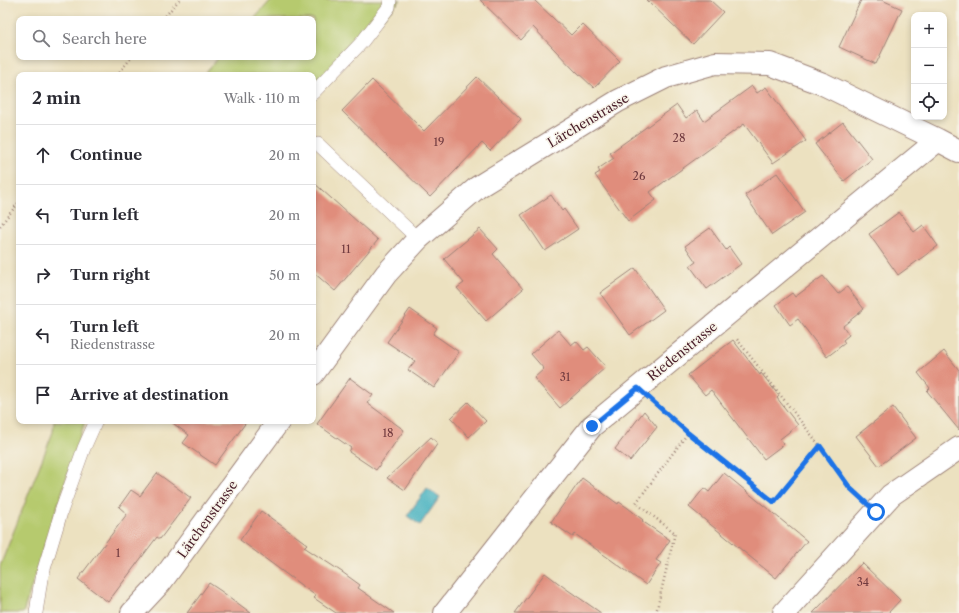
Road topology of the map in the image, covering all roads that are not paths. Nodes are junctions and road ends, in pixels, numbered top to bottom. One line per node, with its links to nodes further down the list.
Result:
1 (390, 0): 2 (lane)
2 (316, 90)
3 (938, 140): 5 (street); 6 (street, Lärchenstrasse); 13 (street, Riedenstrasse)
4 (318, 144): 6 (lane)
5 (959, 151)
6 (418, 239): 7 (street, Lärchenstrasse)
7 (316, 370)
8 (95, 424): 11 (lane)
9 (277, 424): 12 (street, Lärchenstrasse)
10 (959, 448): 14 (street)
11 (36, 613)
12 (132, 613)
13 (445, 613)
14 (784, 613)

